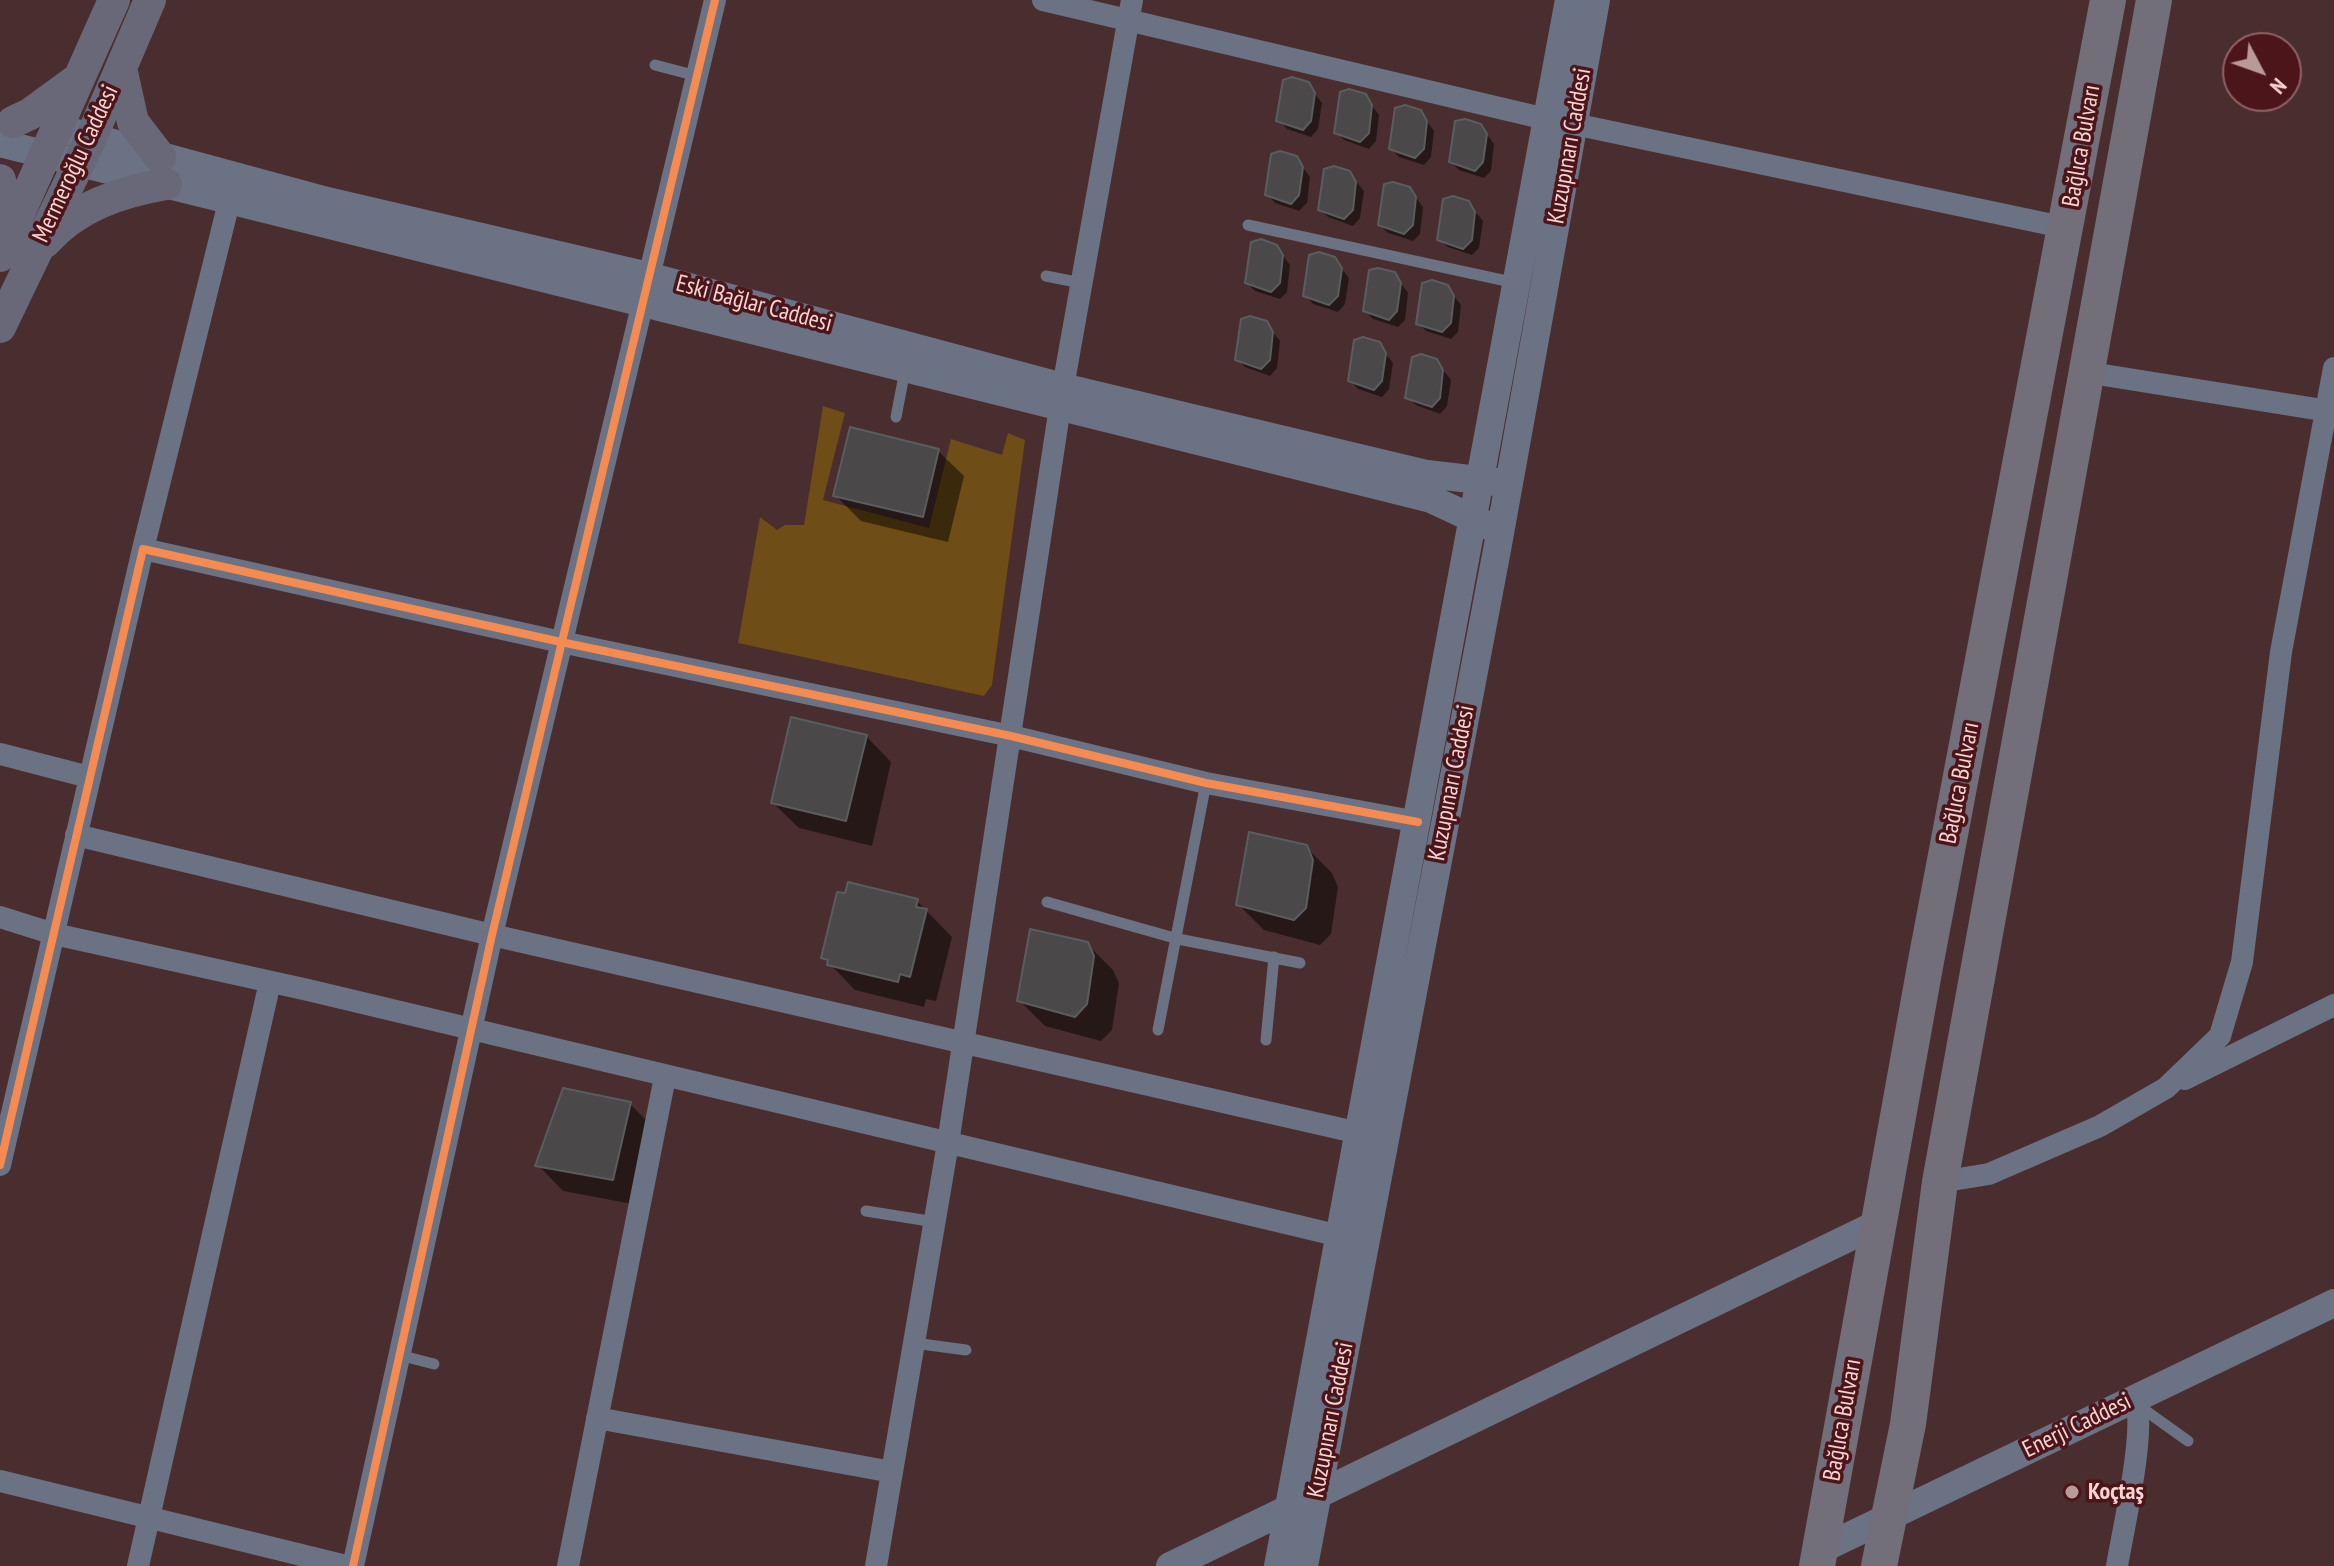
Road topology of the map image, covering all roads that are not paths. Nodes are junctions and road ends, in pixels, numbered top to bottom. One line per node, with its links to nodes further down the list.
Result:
1 (114, 0): 13 (main road, Mermeroğlu Caddesi)
2 (150, 0): 11 (main road, Mermeroğlu Caddesi)
3 (715, 0): 12 (street)
4 (1043, 0): 9 (street)
5 (1569, 0): 14 (street, Kuzupınarı Caddesi)
6 (1596, 0): 14 (street, Kuzupınarı Caddesi)
7 (2108, 0): 22 (main road, Bağlıca Bulvarı)
8 (2154, 0): 31 (main road, Bağlıca Bulvarı)
9 (1130, 9): 14 (street); 25 (street)
10 (655, 65): 12 (lane)
11 (121, 68): 17 (main road, Mermeroğlu Caddesi); 18 (main road)
12 (697, 76): 27 (street)
13 (80, 77): 15 (main road); 16 (main road, Mermeroğlu Caddesi)
14 (1560, 121): 22 (street); 26 (street, Kuzupınarı Caddesi); 36 (street, Kuzupınarı Caddesi)
15 (4, 128): 16 (street, Eski Bağlar Caddesi)
16 (52, 141): 17 (street, Eski Bağlar Caddesi); 23 (main road, Mermeroğlu Caddesi)
17 (85, 150): 18 (street, Eski Bağlar Caddesi); 23 (main road, Mermeroğlu Caddesi)
18 (163, 170): 20 (street, Eski Bağlar Caddesi); 23 (main road)
19 (0, 180): 23 (main road)
20 (232, 188): 27 (street, Eski Bağlar Caddesi); 39 (street)
21 (1248, 225): 26 (lane)
22 (2067, 228): 68 (main road, Bağlıca Bulvarı)
23 (14, 249): 28 (main road, Mermeroğlu Caddesi)
24 (1046, 276): 25 (lane)
25 (1081, 283): 32 (street)
26 (1516, 283): 35 (street, Kuzupınarı Caddesi)
27 (646, 288): 29 (street, Eski Bağlar Caddesi); 32 (street, Eski Bağlar Caddesi); 40 (street)
28 (0, 327)
29 (906, 366): 32 (street, Eski Bağlar Caddesi); 34 (lane)
30 (2334, 368): 33 (street)
31 (2085, 372): 33 (street); 65 (main road, Bağlıca Bulvarı)
32 (1062, 397): 35 (street, Eski Bağlar Caddesi); 37 (street, Eski Bağlar Caddesi); 41 (street)
33 (2330, 411): 61 (street)
34 (896, 417)
35 (1481, 478): 36 (street, Eski Bağlar Caddesi); 37 (street, Kuzupınarı Caddesi)
36 (1509, 485): 38 (street, Kuzupınarı Caddesi)
37 (1474, 521): 38 (street, Eski Bağlar Caddesi); 45 (street, Kuzupınarı Caddesi)
38 (1501, 528): 80 (street, Kuzupınarı Caddesi)
39 (143, 549): 40 (street); 43 (street)
40 (561, 642): 41 (street); 50 (street)
41 (1011, 736): 44 (street); 58 (street)
42 (0, 754): 43 (street)
43 (89, 777): 46 (street)
44 (1206, 783): 45 (street); 51 (lane)
45 (1418, 822): 62 (street, Kuzupınarı Caddesi)
46 (76, 835): 49 (street); 50 (street)
47 (1047, 902): 51 (lane)
48 (0, 917): 49 (street)
49 (54, 934): 54 (street); 64 (street)
50 (492, 935): 57 (street); 58 (street)
51 (1178, 939): 52 (lane); 56 (lane)
52 (1274, 957): 53 (lane); 59 (lane)
53 (1300, 963)
54 (270, 982): 57 (street); 83 (street)
55 (2334, 1005): 61 (street)
56 (1158, 1030)
57 (471, 1032): 60 (street); 73 (street)
58 (962, 1040): 62 (street); 63 (street)
59 (1266, 1040)
60 (665, 1077): 63 (street); 76 (street)
61 (2166, 1088): 65 (street)
62 (1359, 1133): 69 (street, Kuzupınarı Caddesi)
63 (948, 1143): 67 (street); 69 (street)
64 (0, 1165)
65 (1940, 1182): 82 (main road, Bağlıca Bulvarı)
66 (866, 1211): 67 (lane)
67 (935, 1222): 71 (street)
68 (1879, 1223): 80 (street); 84 (main road, Bağlıca Bulvarı)
69 (1340, 1236): 81 (street, Kuzupınarı Caddesi)
70 (2334, 1303): 75 (street, Enerji Caddesi)
71 (914, 1343): 72 (lane); 78 (street)
72 (966, 1350)
73 (399, 1355): 74 (lane); 87 (street)
74 (434, 1364)
75 (2137, 1402): 77 (lane); 82 (street, Enerji Caddesi); 94 (street)
76 (597, 1418): 78 (street); 88 (street)
77 (2188, 1441)
78 (892, 1472): 89 (street)
79 (0, 1481): 83 (street)
80 (1317, 1495): 81 (street); 92 (street, Kuzupınarı Caddesi)
81 (1289, 1508): 90 (street); 91 (street, Kuzupınarı Caddesi)
82 (1888, 1516): 84 (street, Enerji Caddesi); 93 (main road, Bağlıca Bulvarı)
83 (150, 1518): 85 (street); 86 (street)
84 (1819, 1558)
85 (138, 1566)
86 (346, 1566)
87 (353, 1566)
88 (568, 1566)
89 (876, 1566)
90 (1170, 1566)
91 (1278, 1566)
92 (1304, 1566)
93 (1879, 1566)
94 (2117, 1566)

